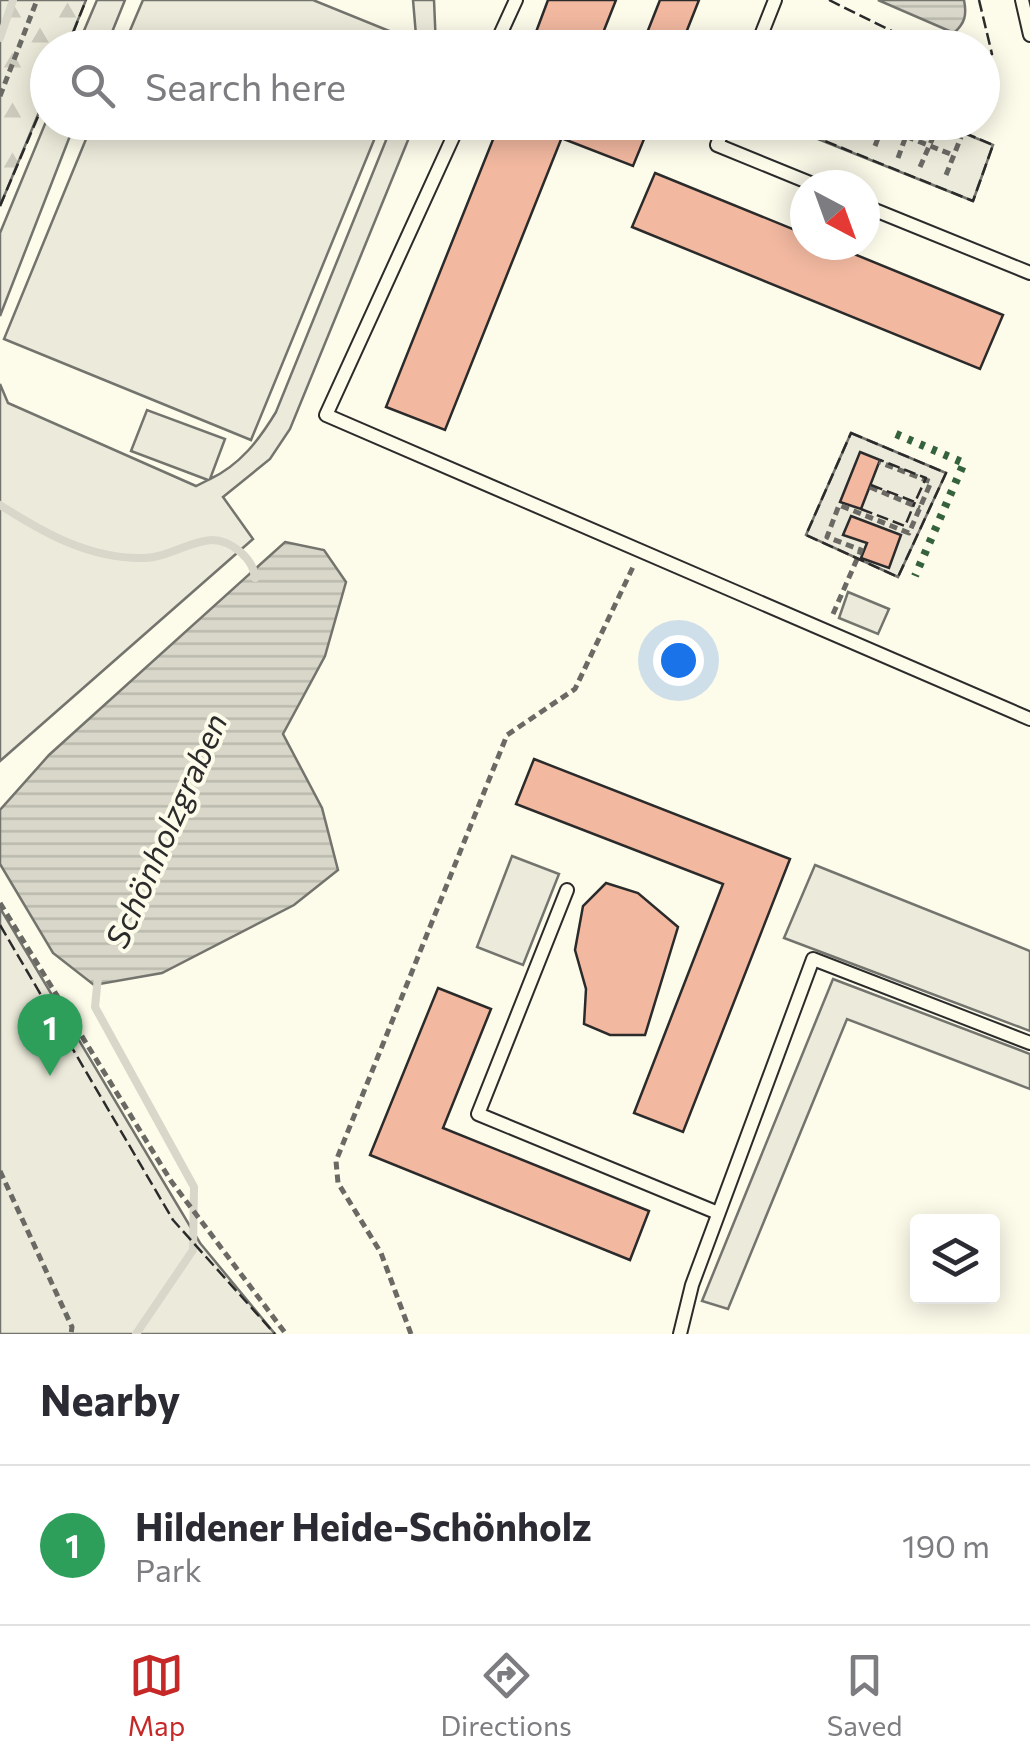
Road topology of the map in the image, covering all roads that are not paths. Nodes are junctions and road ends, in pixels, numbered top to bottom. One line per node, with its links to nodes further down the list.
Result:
1 (516, 0): 4 (lane)
2 (775, 0): 5 (lane)
3 (1022, 0): 6 (lane)
4 (502, 30)
5 (763, 30)
6 (1030, 32)
7 (452, 140): 12 (lane)
8 (720, 140): 9 (lane)
9 (790, 175)
10 (880, 212): 11 (lane)
11 (1030, 274)
12 (1030, 719)
13 (568, 890): 15 (lane)
14 (1030, 1043): 15 (lane)
15 (718, 1213): 16 (lane)
16 (680, 1334)

